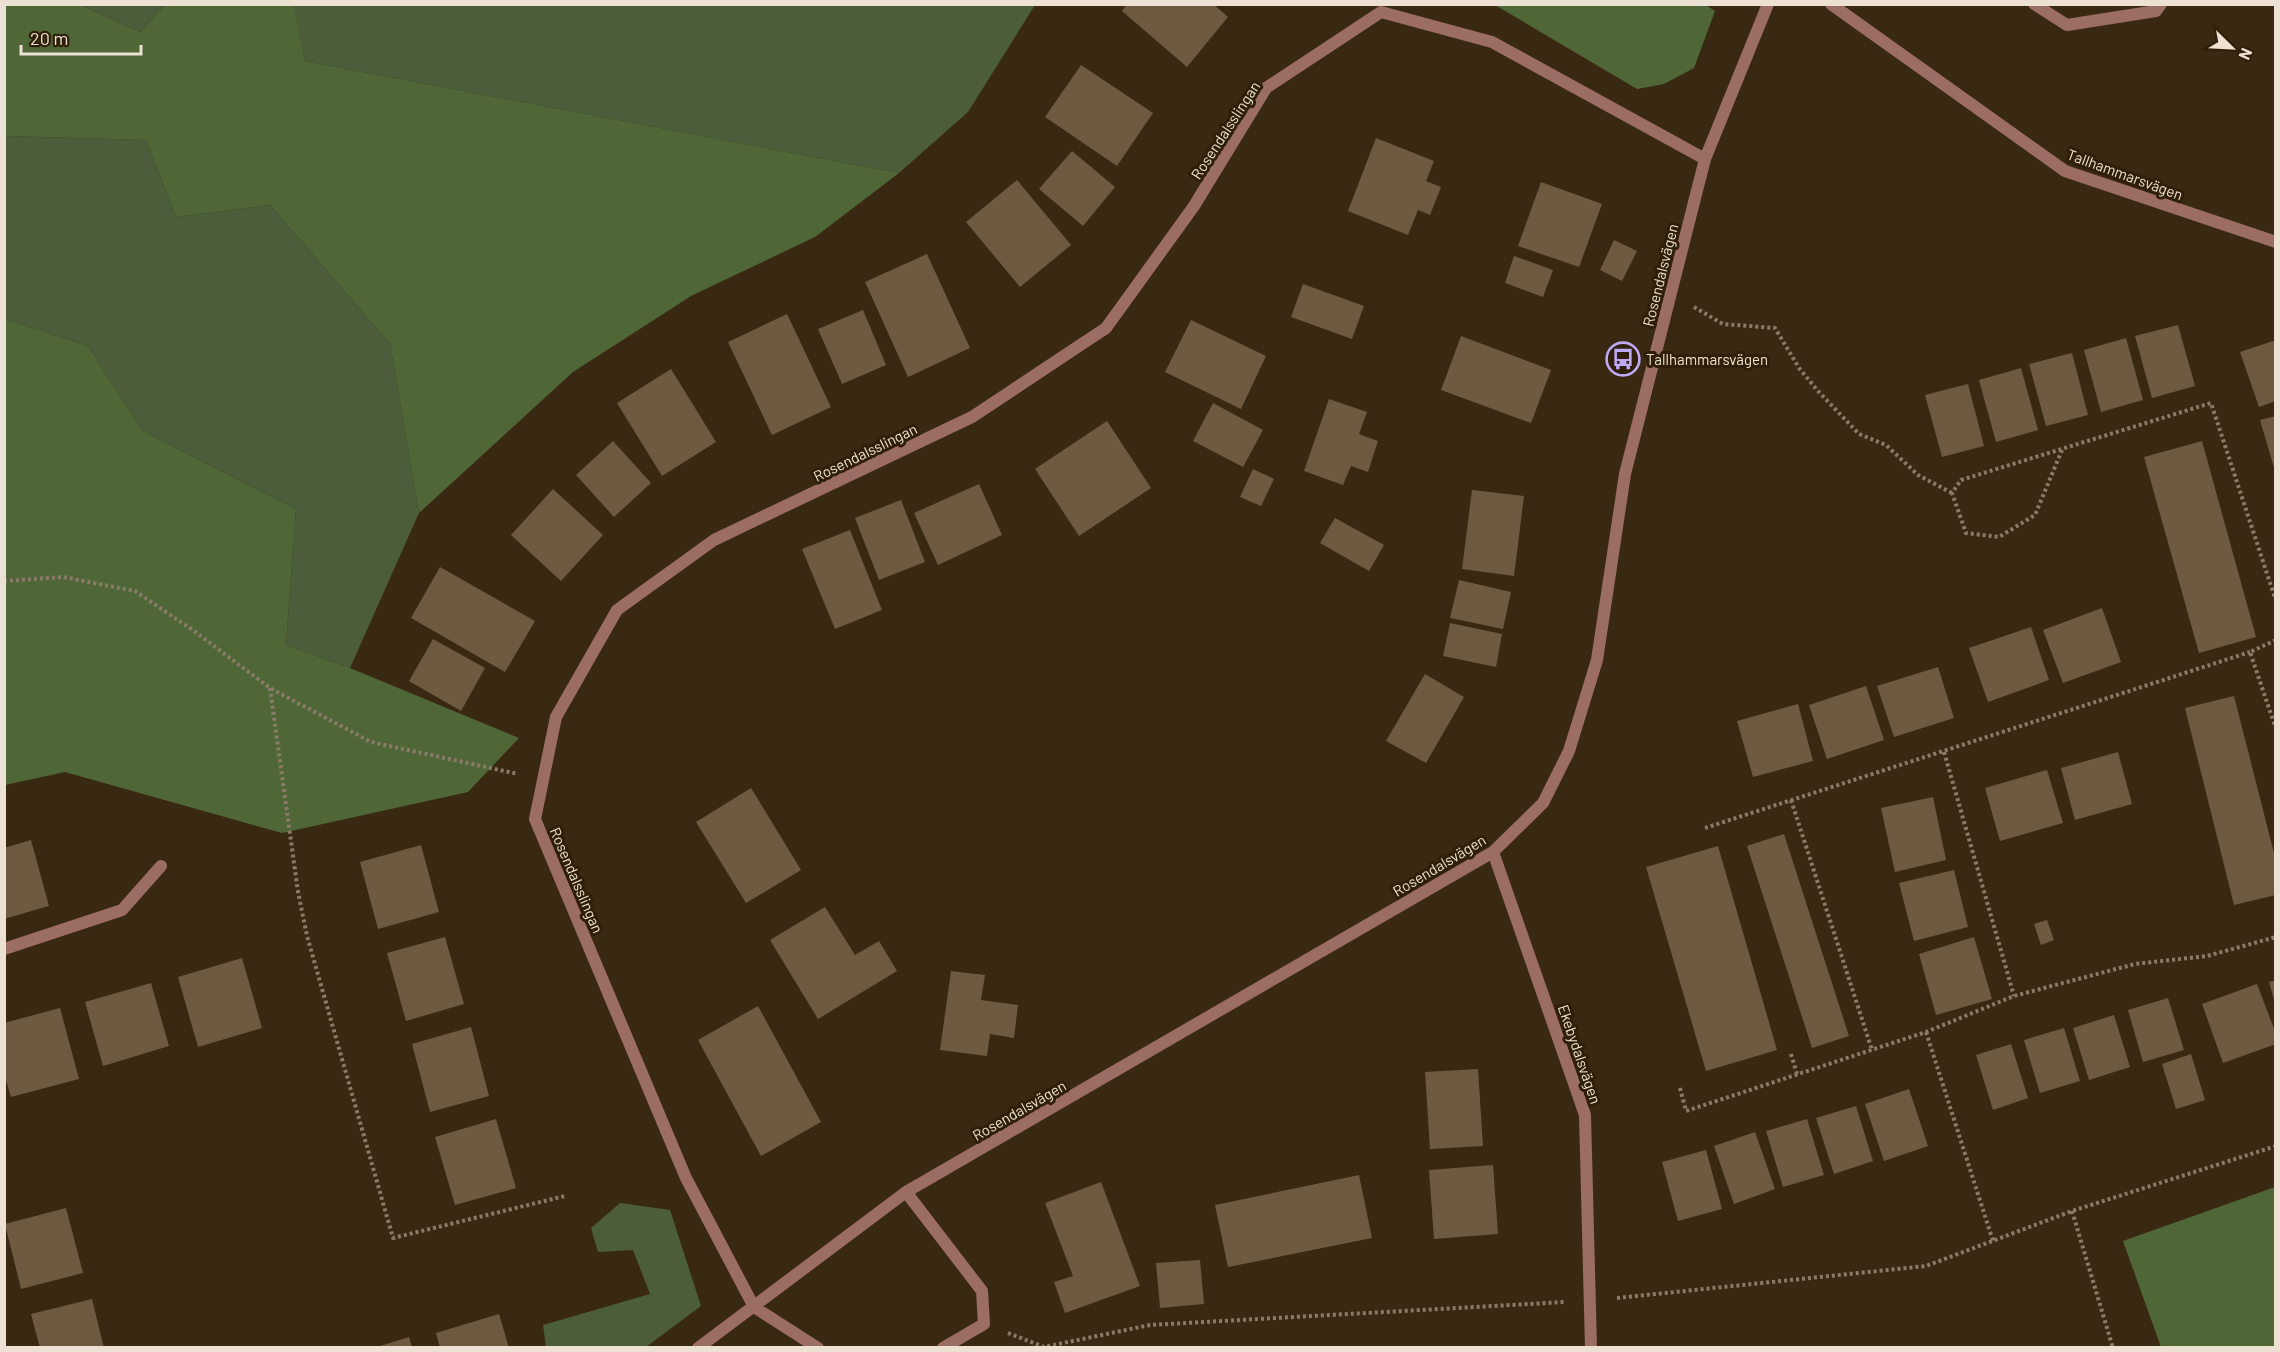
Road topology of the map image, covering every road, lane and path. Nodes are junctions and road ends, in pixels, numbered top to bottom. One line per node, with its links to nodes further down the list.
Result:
1 (1768, 4): 5 (street, Rosendalsvägen)
2 (1831, 4): 6 (street, Tallhammarsvägen)
3 (2034, 4): 4 (street)
4 (2161, 4)
5 (1705, 159): 7 (street, Rosendalsvägen); 17 (street, Rosendalsslingan)
6 (2276, 242)
7 (1671, 292): 9 (path); 20 (street, Rosendalsvägen)
8 (2062, 450): 9 (path); 9 (path); 11 (path)
9 (1952, 493)
10 (4, 581): 14 (path)
11 (2276, 601)
12 (2276, 640): 13 (path)
13 (2250, 652): 15 (path); 16 (path)
14 (270, 688): 17 (path); 32 (path)
15 (2276, 729)
16 (1944, 752): 18 (path); 24 (path)
17 (542, 779): 36 (street, Rosendalsslingan)
18 (1791, 800): 19 (path); 26 (path)
19 (1705, 828)
20 (1493, 852): 31 (street, Rosendalsvägen); 35 (street, Ekebydalsvägen)
21 (161, 866): 23 (street)
22 (2276, 937): 24 (path)
23 (4, 949)
24 (2014, 996): 25 (path)
25 (1926, 1032): 26 (path); 34 (path)
26 (1872, 1050): 28 (path)
27 (1791, 1054): 28 (path)
28 (1797, 1074): 29 (path)
29 (1680, 1088)
30 (2276, 1146): 33 (path)
31 (906, 1192): 36 (street, Rosendalsvägen); 37 (street)
32 (565, 1196)
33 (2072, 1211): 34 (path); 43 (path)
34 (1993, 1241): 35 (path)
35 (1591, 1301): 41 (path); 42 (street, Ekebydalsvägen)
36 (754, 1307): 38 (street, Rosendalsvägen); 39 (street)
37 (984, 1324): 40 (street); 41 (path)
38 (698, 1347)
39 (818, 1347)
40 (943, 1347)
41 (1044, 1347)
42 (1591, 1347)
43 (2113, 1347)

